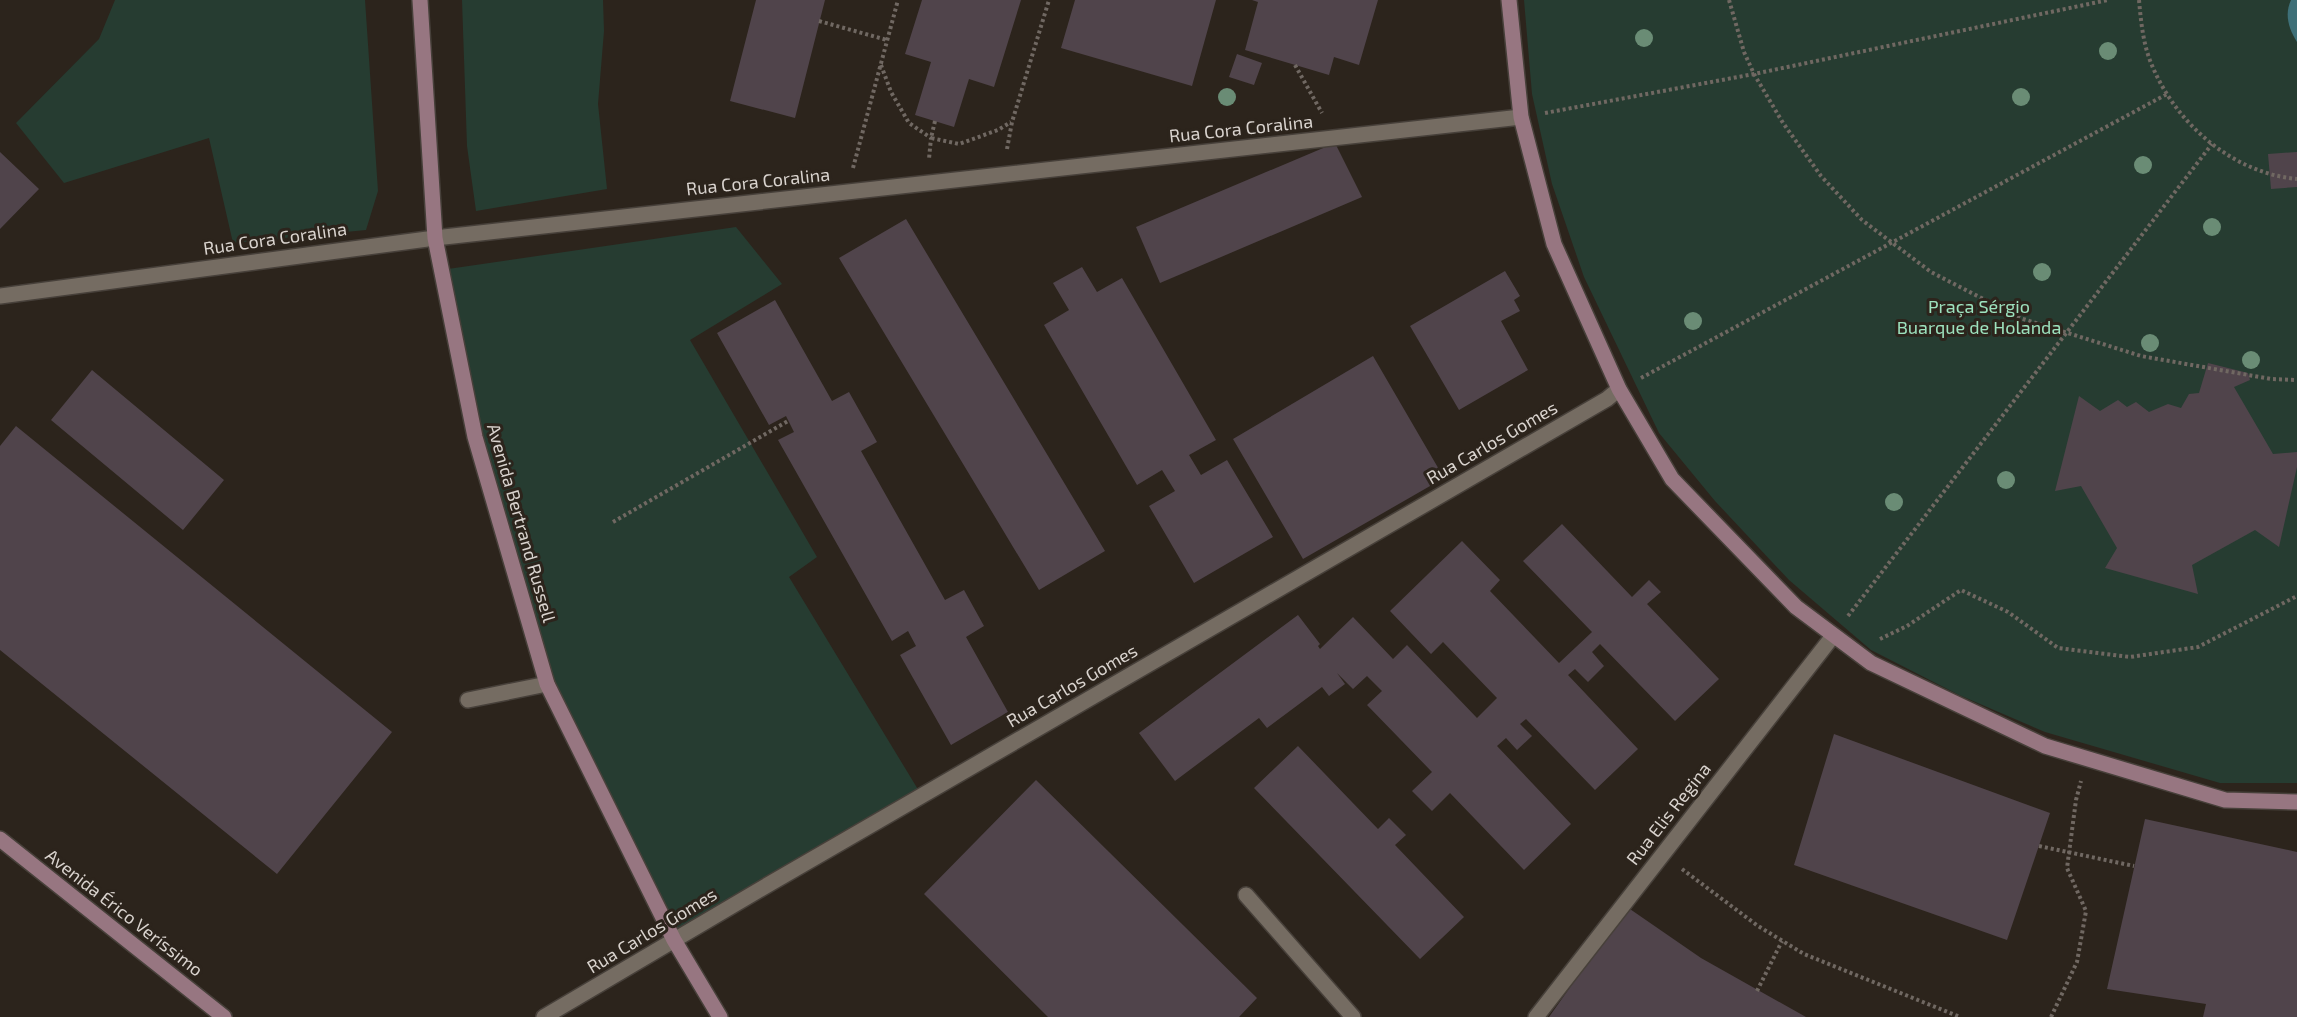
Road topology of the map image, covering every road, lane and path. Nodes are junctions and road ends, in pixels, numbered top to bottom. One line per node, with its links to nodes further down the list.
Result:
1 (420, 0): 23 (street, Avenida Bertrand Russell)
2 (898, 0): 9 (path)
3 (1049, 0): 16 (path)
4 (1509, 0): 14 (street)
5 (1729, 0): 12 (path)
6 (2108, 0): 12 (path)
7 (2139, 0): 13 (path)
8 (819, 21): 9 (path)
9 (887, 40): 10 (path)
10 (881, 63): 17 (path); 22 (path)
11 (1295, 64): 18 (path)
12 (1754, 74): 14 (path); 24 (path)
13 (2167, 94): 19 (path); 24 (path)
14 (1521, 117): 18 (street, Rua Cora Coralina); 28 (street)
15 (935, 121): 17 (path)
16 (1012, 122): 17 (path); 20 (path)
17 (931, 138)
18 (1338, 138): 20 (street, Rua Cora Coralina)
19 (2212, 144): 21 (path); 26 (path)
20 (1004, 175): 22 (street, Rua Cora Coralina)
21 (2297, 180)
22 (847, 192): 23 (street, Rua Cora Coralina)
23 (435, 238): 25 (street, Rua Cora Coralina); 34 (street, Avenida Bertrand Russell)
24 (1890, 243): 26 (path); 28 (path)
25 (0, 296)
26 (2066, 331): 27 (path); 32 (path)
27 (2297, 380)
28 (1619, 389): 32 (street); 43 (street, Rua Carlos Gomes)
29 (788, 421): 30 (path)
30 (612, 522)
31 (2297, 596): 33 (path)
32 (1833, 636): 33 (street); 40 (street, Rua Elis Regina)
33 (1855, 651): 36 (street)
34 (547, 684): 35 (street); 43 (street, Avenida Bertrand Russell)
35 (468, 700)
36 (2087, 759): 37 (street); 52 (path)
37 (2297, 802)
38 (0, 838): 46 (street, Avenida Érico Veríssimo)
39 (2039, 846): 41 (path, bridge)
40 (1663, 853): 44 (path); 50 (street, Rua Elis Regina)
41 (2134, 866)
42 (1246, 895): 49 (street)
43 (674, 940): 47 (street, Rua Carlos Gomes); 48 (street, Avenida Bertrand Russell)
44 (1782, 941): 45 (path); 51 (path)
45 (1757, 991)
46 (224, 1017)
47 (544, 1017)
48 (720, 1017)
49 (1353, 1017)
50 (1536, 1017)
51 (1960, 1017)
52 (2050, 1017)

